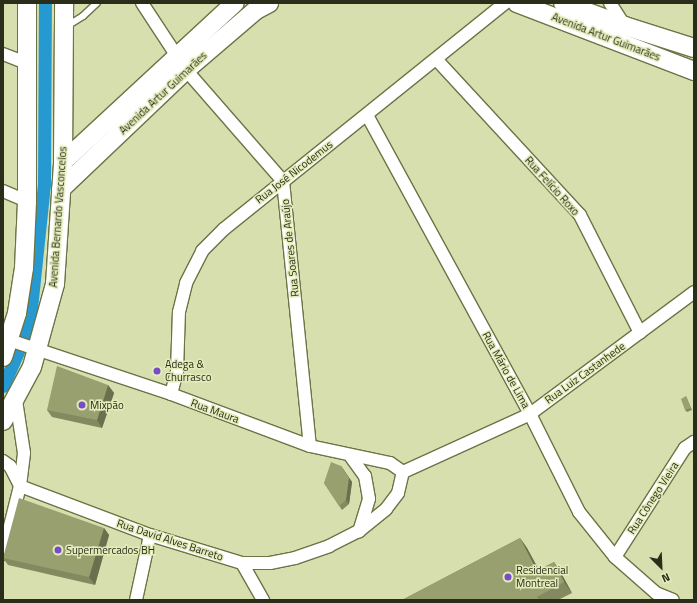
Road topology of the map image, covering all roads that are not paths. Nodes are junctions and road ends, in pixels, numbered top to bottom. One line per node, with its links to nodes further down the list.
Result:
1 (27, 3): 17 (street)
2 (64, 3): 12 (street, Avenida Bernardo Vasconcelos)
3 (97, 3): 12 (lane)
4 (142, 3): 15 (street)
5 (235, 3): 15 (street, Avenida Artur Guimarães)
6 (505, 3): 16 (street, Rua José Nicodemus)
7 (517, 3): 19 (street, Avenida Artur Guimarães)
8 (563, 3): 11 (street, Avenida Artur Guimarães)
9 (610, 3): 11 (street)
10 (262, 5): 18 (street, Avenida Artur Guimarães)
11 (625, 26): 13 (street, Avenida Artur Guimarães)
12 (64, 28): 21 (street, Avenida Bernardo Vasconcelos)
13 (694, 48)
14 (3, 54): 17 (street)
15 (176, 55): 18 (street); 21 (street, Avenida Artur Guimarães)
16 (436, 59): 20 (street, Rua José Nicodemus); 27 (street, Rua Felício Roxo)
17 (27, 63): 25 (street)
18 (186, 70): 22 (street); 23 (street, Avenida Artur Guimarães)
19 (694, 71)
20 (367, 115): 22 (street, Rua José Nicodemus); 33 (street, Rua Mário de Lima)
21 (63, 162): 23 (street, Avenida Bernardo Vasconcelos)
22 (283, 181): 31 (street, Rua José Nicodemus); 36 (street, Rua Soares de Araújo)
23 (61, 189): 29 (street, Avenida Bernardo Vasconcelos)
24 (3, 191): 25 (street)
25 (27, 201): 28 (street)
26 (694, 292): 27 (street, Rua Luiz Castanhede)
27 (640, 333): 33 (street, Rua Luiz Castanhede)
28 (6, 339): 29 (street, Rua Maura); 30 (street)
29 (38, 350): 31 (street, Rua Maura); 32 (street, Avenida Bernardo Vasconcelos)
30 (3, 357)
31 (171, 394): 36 (street, Rua Maura)
32 (16, 400): 34 (street, Avenida Bernardo Vasconcelos); 40 (street)
33 (530, 414): 39 (street, Rua Luiz Castanhede); 44 (street, Rua Mário de Lima)
34 (3, 421)
35 (694, 442): 44 (street, Rua Cônego Vieira)
36 (310, 446): 37 (street, Rua Maura)
37 (351, 457): 39 (street); 41 (street)
38 (3, 461): 40 (street)
39 (403, 472): 41 (street, Rua David Alves Barreto)
40 (20, 486): 42 (street, Rua David Alves Barreto); 43 (street)
41 (358, 531): 45 (street, Rua David Alves Barreto)
42 (150, 535): 45 (street, Rua David Alves Barreto); 46 (street)
43 (3, 554)
44 (615, 557): 48 (street, Rua Mário de Lima)
45 (242, 563): 47 (street)
46 (136, 600)
47 (263, 600)
48 (673, 600)

